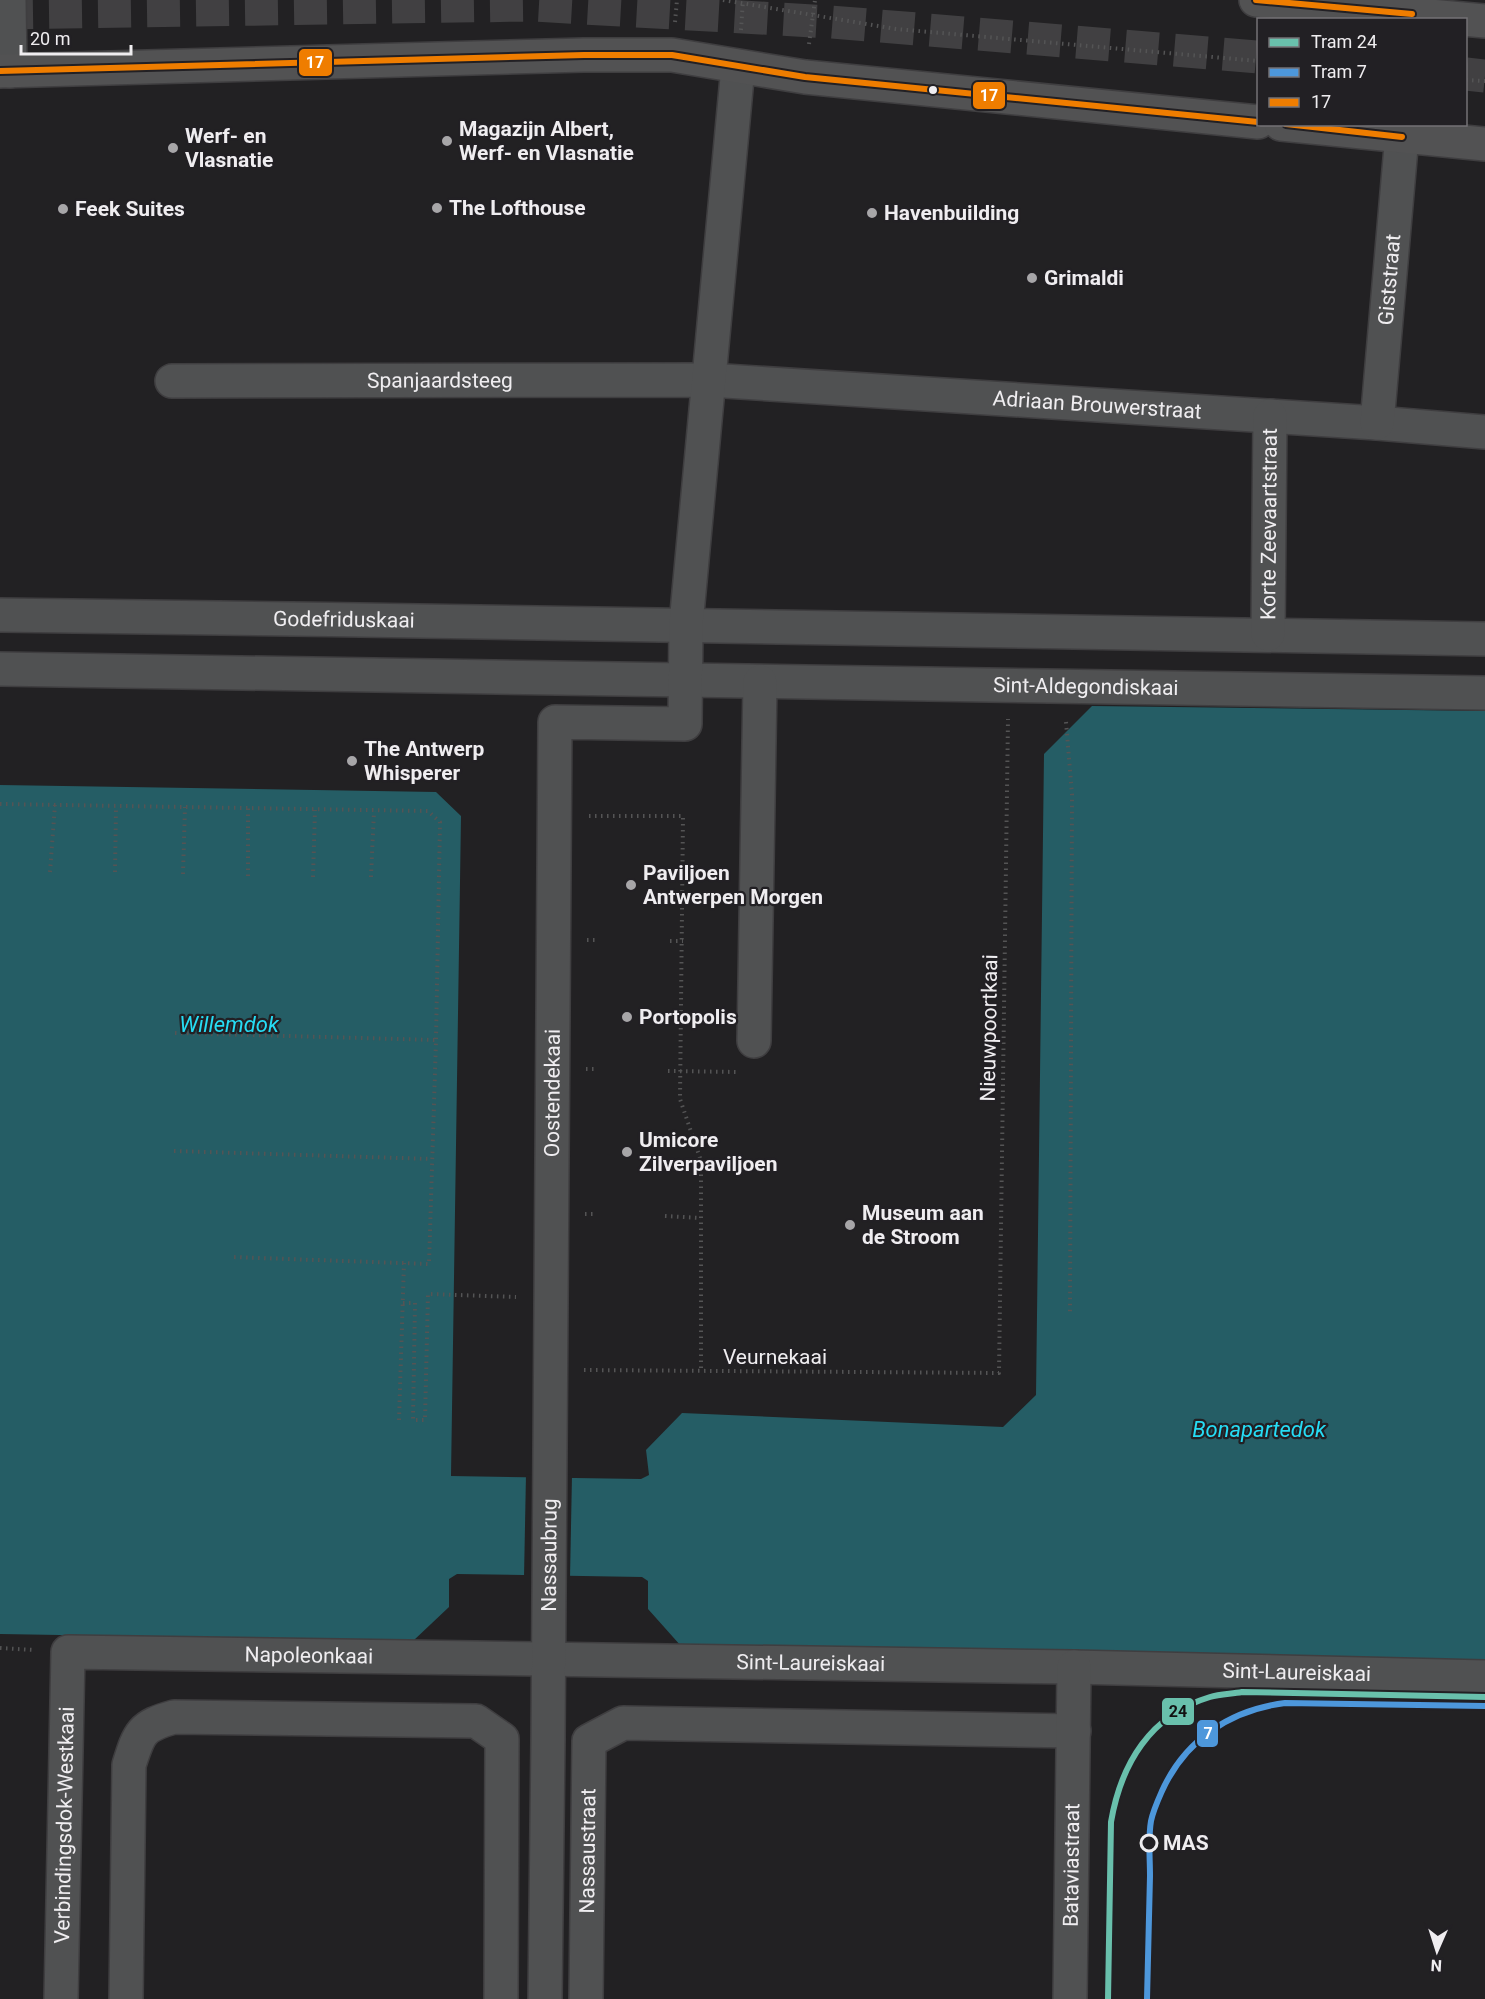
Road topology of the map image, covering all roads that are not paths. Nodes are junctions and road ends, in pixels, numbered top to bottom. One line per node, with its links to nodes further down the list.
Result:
1 (9, 0): 8 (street)
2 (1256, 0): 3 (street)
3 (1411, 17): 4 (street)
4 (1430, 18)
5 (1467, 20): 6 (street)
6 (1485, 21)
7 (738, 67): 8 (street); 9 (street); 13 (street)
8 (5, 71)
9 (1257, 122)
10 (1316, 126): 11 (street)
11 (1403, 131): 12 (street); 16 (street, Giststraat)
12 (1485, 144)
13 (709, 380): 14 (street, Spanjaardsteeg); 15 (street, Adriaan Brouwerstraat); 19 (street)
14 (172, 381)
15 (1270, 416): 16 (street, Adriaan Brouwerstraat); 20 (street, Korte Zeevaartstraat)
16 (1377, 423): 17 (street, Adriaan Brouwerstraat)
17 (1485, 432)
18 (0, 615): 19 (street, Godefriduskaai)
19 (686, 624): 20 (street); 23 (street)
20 (1268, 634): 21 (street)
21 (1485, 639)
22 (0, 669): 23 (street)
23 (686, 680): 24 (street, Sint-Aldegondiskaai); 27 (street, Oostendekaai)
24 (760, 682): 25 (street, Sint-Aldegondiskaai); 26 (street)
25 (1485, 693)
26 (754, 1041)
27 (551, 1370): 29 (street, Nassaubrug)
28 (68, 1652): 29 (street, Napoleonkaai); 34 (street, Verbindingsdok-Westkaai)
29 (549, 1660): 30 (street, Sint-Laureiskaai); 33 (street, Nassaubrug)
30 (1074, 1667): 31 (street, Sint-Laureiskaai); 32 (street)
31 (1485, 1677)
32 (1074, 1731): 38 (street, Nassaustraat); 39 (street, Bataviastraat)
33 (548, 1740): 37 (street, Nassaustraat)
34 (62, 1999)
35 (126, 1999): 36 (street)
36 (501, 1999)
37 (545, 1999)
38 (586, 1999)
39 (1070, 1999)

